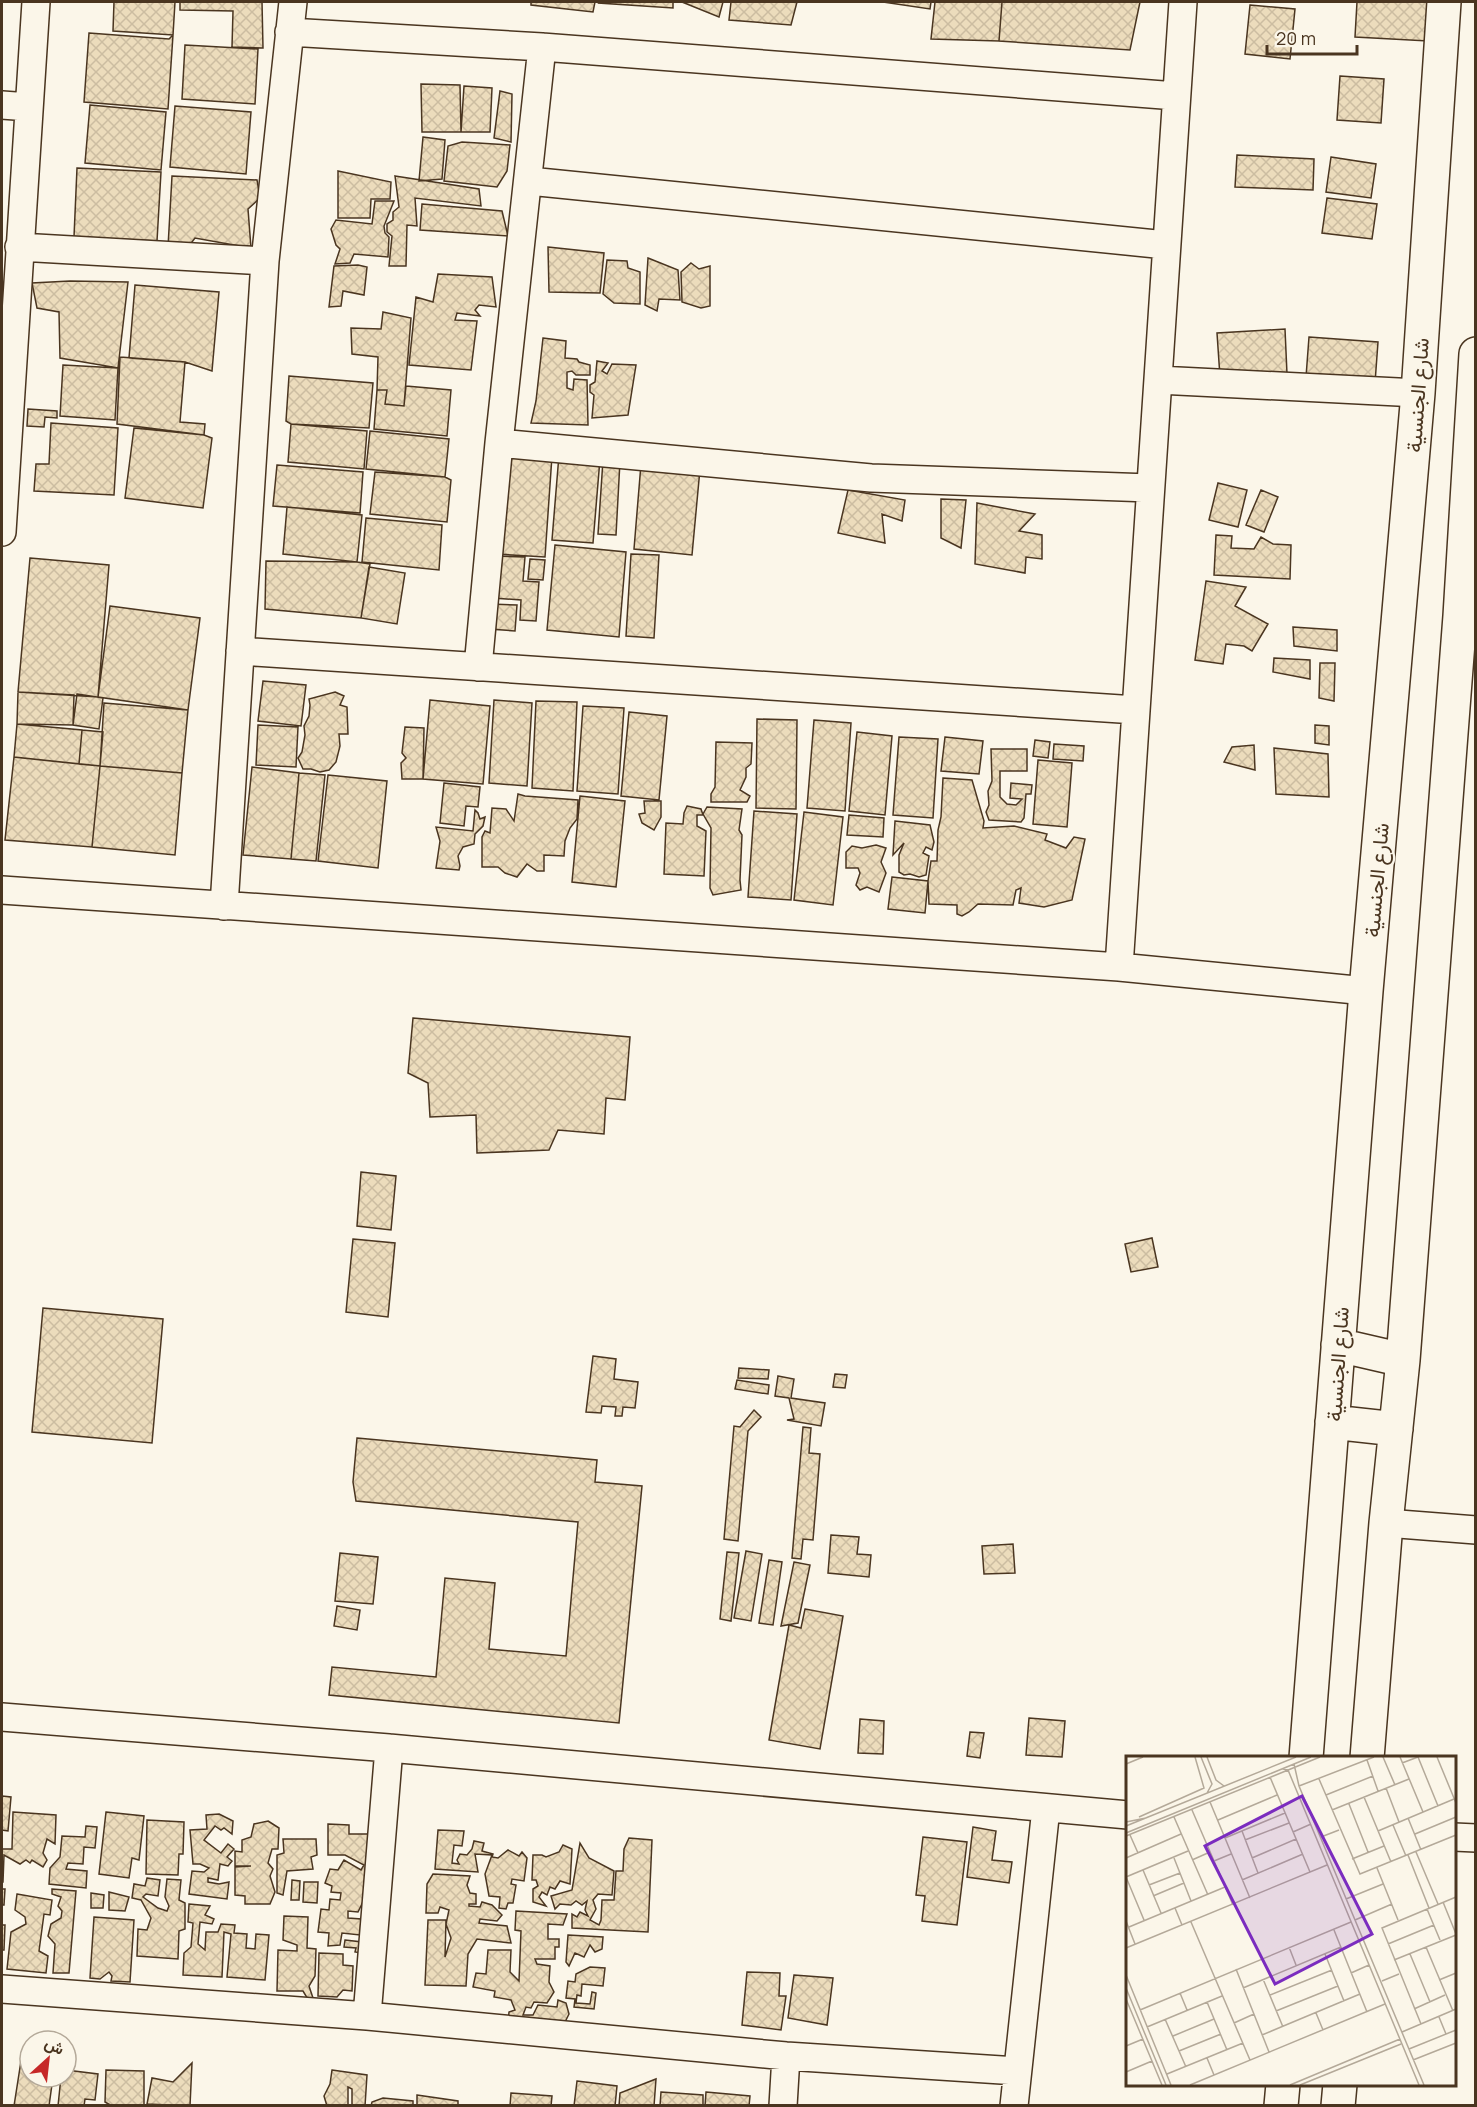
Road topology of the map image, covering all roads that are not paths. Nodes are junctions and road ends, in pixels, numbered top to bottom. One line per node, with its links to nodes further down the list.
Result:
1 (36, 2): 9 (street)
2 (293, 2): 5 (street)
3 (1183, 2): 7 (street)
4 (1444, 2): 16 (main road, شارع الجنسية)
5 (289, 32): 6 (street); 13 (street)
6 (542, 47): 7 (street); 10 (street)
7 (1176, 96): 11 (street)
8 (2, 105): 9 (street)
9 (29, 106): 12 (street)
10 (529, 181): 11 (street); 17 (street)
11 (1166, 245): 15 (street)
12 (19, 247): 13 (street); 19 (street)
13 (265, 261): 21 (street)
14 (1476, 354): 20 (main road)
15 (1158, 381): 16 (street); 18 (street)
16 (1418, 393): 27 (main road, شارع الجنسية)
17 (499, 443): 18 (street); 22 (street)
18 (1150, 488): 23 (street)
19 (2, 532)
20 (1468, 617): 29 (main road)
21 (240, 651): 22 (street); 25 (street)
22 (478, 667): 23 (street)
23 (1136, 710): 26 (street)
24 (2, 890): 25 (street)
25 (224, 906): 26 (street)
26 (1119, 967): 27 (street)
27 (1366, 991): 28 (main road, شارع الجنسية)
28 (1338, 1345): 29 (main road); 30 (main road, شارع الجنسية)
29 (1403, 1359): 31 (main road)
30 (1332, 1422): 31 (main road); 36 (main road, شارع الجنسية)
31 (1396, 1429): 32 (main road)
32 (1386, 1523): 33 (street); 37 (main road)
33 (1476, 1530)
34 (2, 1717): 35 (street)
35 (389, 1748): 38 (street); 43 (street)
36 (1306, 1756)
37 (1367, 1756)
38 (1046, 1808): 39 (street); 45 (street)
39 (1126, 1815)
40 (1456, 1837): 41 (street)
41 (1476, 1838)
42 (2, 1989): 43 (street)
43 (367, 2016): 44 (street)
44 (786, 2056): 45 (street); 48 (street)
45 (1017, 2071): 49 (street)
46 (1282, 2086): 50 (main road)
47 (1340, 2086): 51 (main road)
48 (783, 2106)
49 (1014, 2106)
50 (1281, 2106)
51 (1338, 2106)

